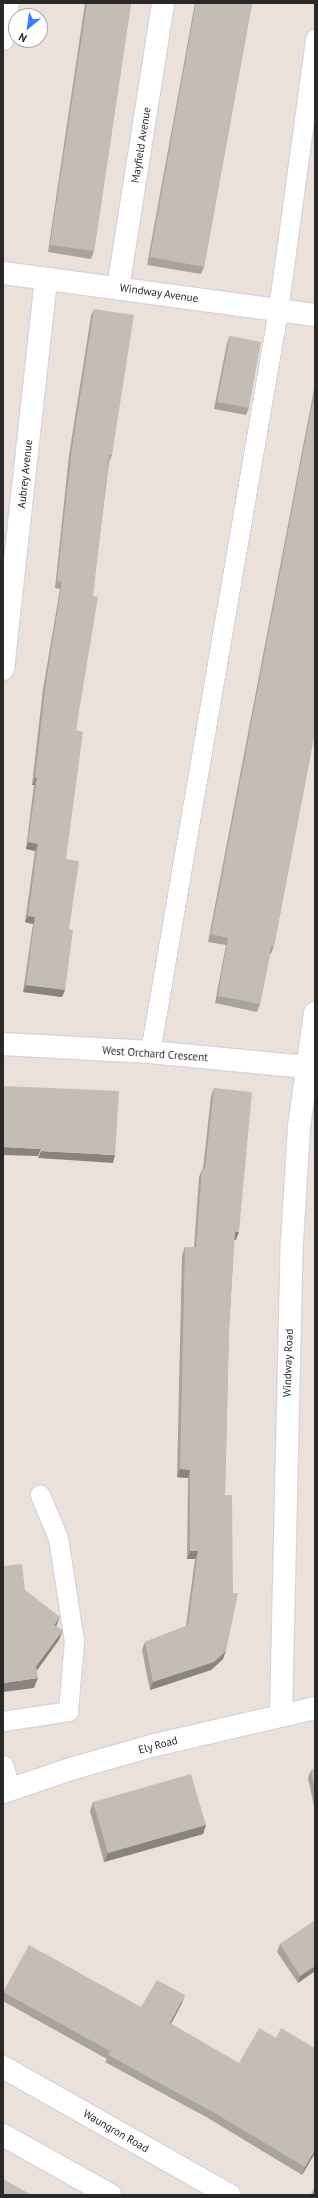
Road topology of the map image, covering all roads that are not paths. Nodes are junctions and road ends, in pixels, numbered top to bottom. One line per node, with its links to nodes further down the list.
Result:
1 (9, 3): 4 (lane)
2 (163, 3): 7 (street, Mayfield Avenue)
3 (315, 38): 8 (lane)
4 (3, 40)
5 (3, 273): 6 (street, Windway Avenue)
6 (46, 279): 7 (street, Windway Avenue); 10 (street, Aubrey Avenue)
7 (118, 288): 8 (street, Windway Avenue)
8 (278, 310): 9 (street, Windway Avenue); 13 (lane)
9 (315, 315)
10 (3, 669)
11 (315, 1013): 14 (street, Windway Road)
12 (3, 1044): 13 (street, West Orchard Crescent)
13 (150, 1052): 14 (street, West Orchard Crescent)
14 (306, 1067): 17 (street, Windway Road)
15 (40, 1496): 18 (lane)
16 (315, 1708): 17 (street, Ely Road)
17 (281, 1715): 20 (street, Ely Road)
18 (3, 1721)
19 (3, 1765): 20 (lane)
20 (7, 1791)
21 (3, 2066): 24 (street, Waungron Road)
22 (3, 2135): 23 (street)
23 (110, 2195)
24 (228, 2195)

